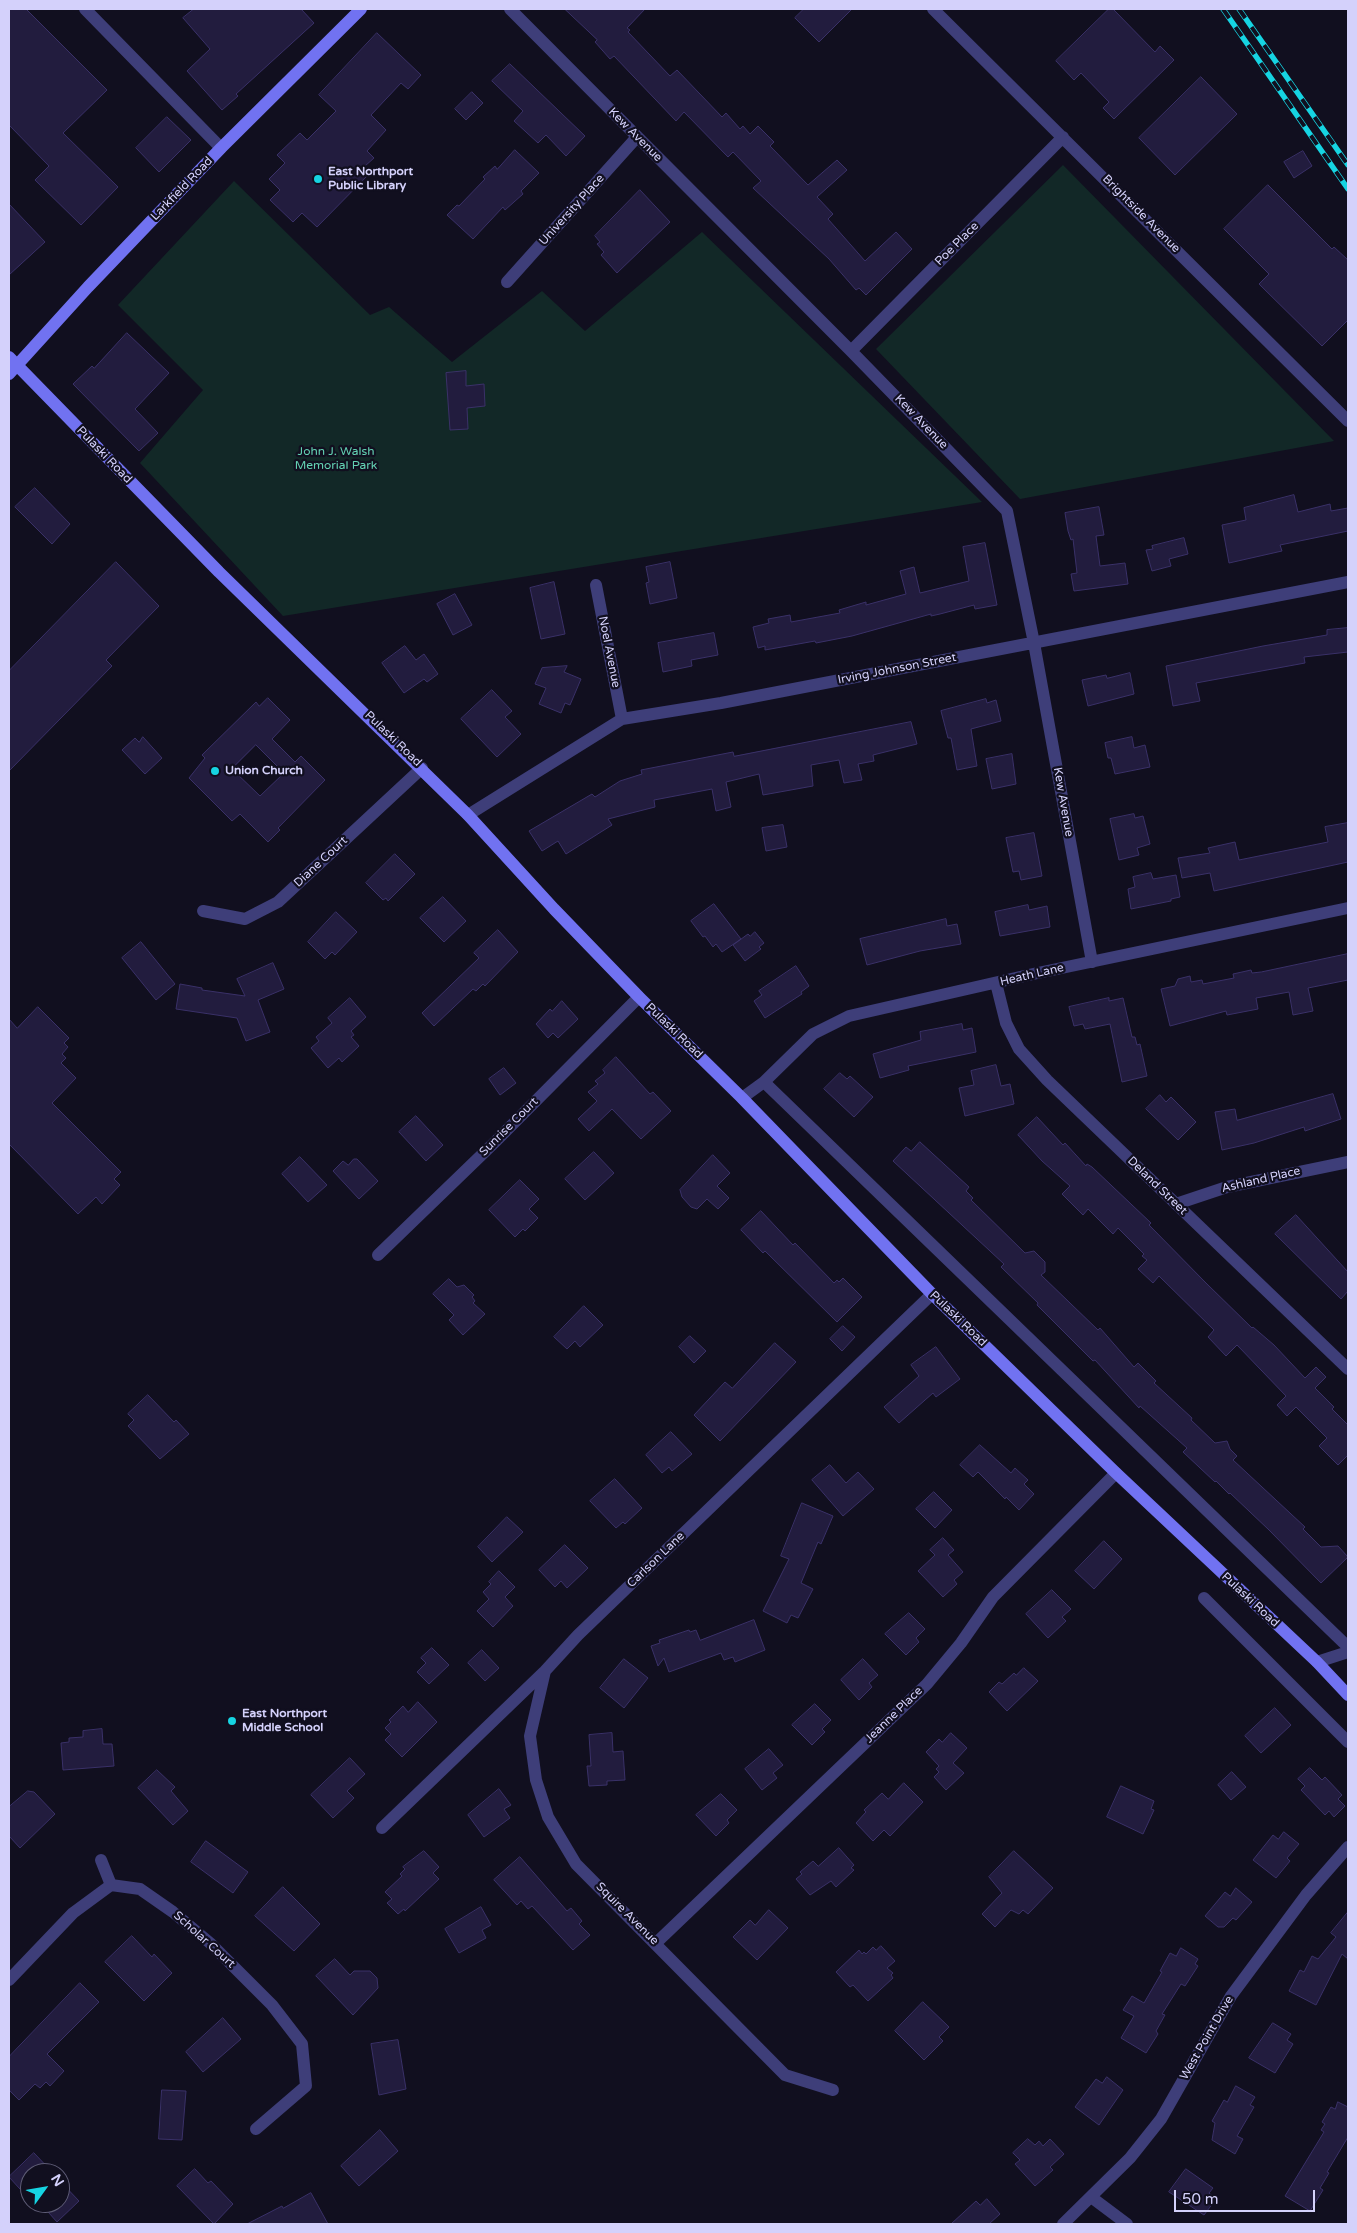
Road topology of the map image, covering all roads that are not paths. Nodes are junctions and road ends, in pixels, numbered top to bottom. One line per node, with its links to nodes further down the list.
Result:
1 (85, 9): 7 (street)
2 (361, 9): 7 (main road, Larkfield Road)
3 (510, 9): 5 (street, Kew Avenue)
4 (933, 9): 6 (street, Brightside Avenue)
5 (638, 137): 8 (street, University Place); 9 (street, Kew Avenue)
6 (1063, 137): 9 (street, Poe Place); 11 (street, Brightside Avenue)
7 (222, 148): 10 (main road, Larkfield Road)
8 (507, 282)
9 (851, 351): 14 (street, Kew Avenue)
10 (12, 366): 16 (main road, Pulaski Road)
11 (1348, 421)
12 (1348, 582): 14 (street, Irving Johnson Street)
13 (596, 585): 15 (street, Noel Avenue)
14 (1034, 642): 15 (street, Irving Johnson Street); 20 (street, Kew Avenue)
15 (622, 719): 17 (street, Irving Johnson Street)
16 (422, 768): 17 (main road, Pulaski Road); 19 (street, Diane Court)
17 (468, 815): 22 (main road, Pulaski Road)
18 (1348, 908): 20 (street, Heath Lane)
19 (203, 910)
20 (1092, 962): 21 (street, Heath Lane)
21 (996, 983): 23 (street, Heath Lane); 26 (street, Deland Street)
22 (639, 997): 24 (main road, Pulaski Road); 27 (street, Sunrise Court)
23 (764, 1082): 24 (street, Heath Lane); 32 (street)
24 (742, 1098): 28 (main road, Pulaski Road)
25 (1348, 1162): 26 (street, Ashland Place)
26 (1176, 1204): 29 (street, Deland Street)
27 (378, 1255)
28 (932, 1294): 30 (main road, Pulaski Road); 35 (street, Carlson Lane)
29 (1348, 1370)
30 (1116, 1473): 34 (main road, Pulaski Road); 42 (street, Jeanne Place)
31 (1204, 1598): 37 (street)
32 (1348, 1648)
33 (1348, 1652): 34 (street)
34 (1317, 1662): 36 (main road, Pulaski Road)
35 (545, 1671): 38 (street, Carlson Lane); 42 (street, Squire Avenue)
36 (1348, 1695)
37 (1348, 1742)
38 (382, 1828)
39 (1348, 1847): 46 (street, West Point Drive)
40 (101, 1860): 41 (street)
41 (111, 1884): 43 (street); 45 (street, Scholar Court)
42 (656, 1943): 44 (street, Squire Avenue)
43 (9, 1980)
44 (833, 2090)
45 (256, 2129)
46 (1091, 2197): 47 (street, West Point Drive); 48 (street)
47 (1063, 2224)
48 (1127, 2224)

